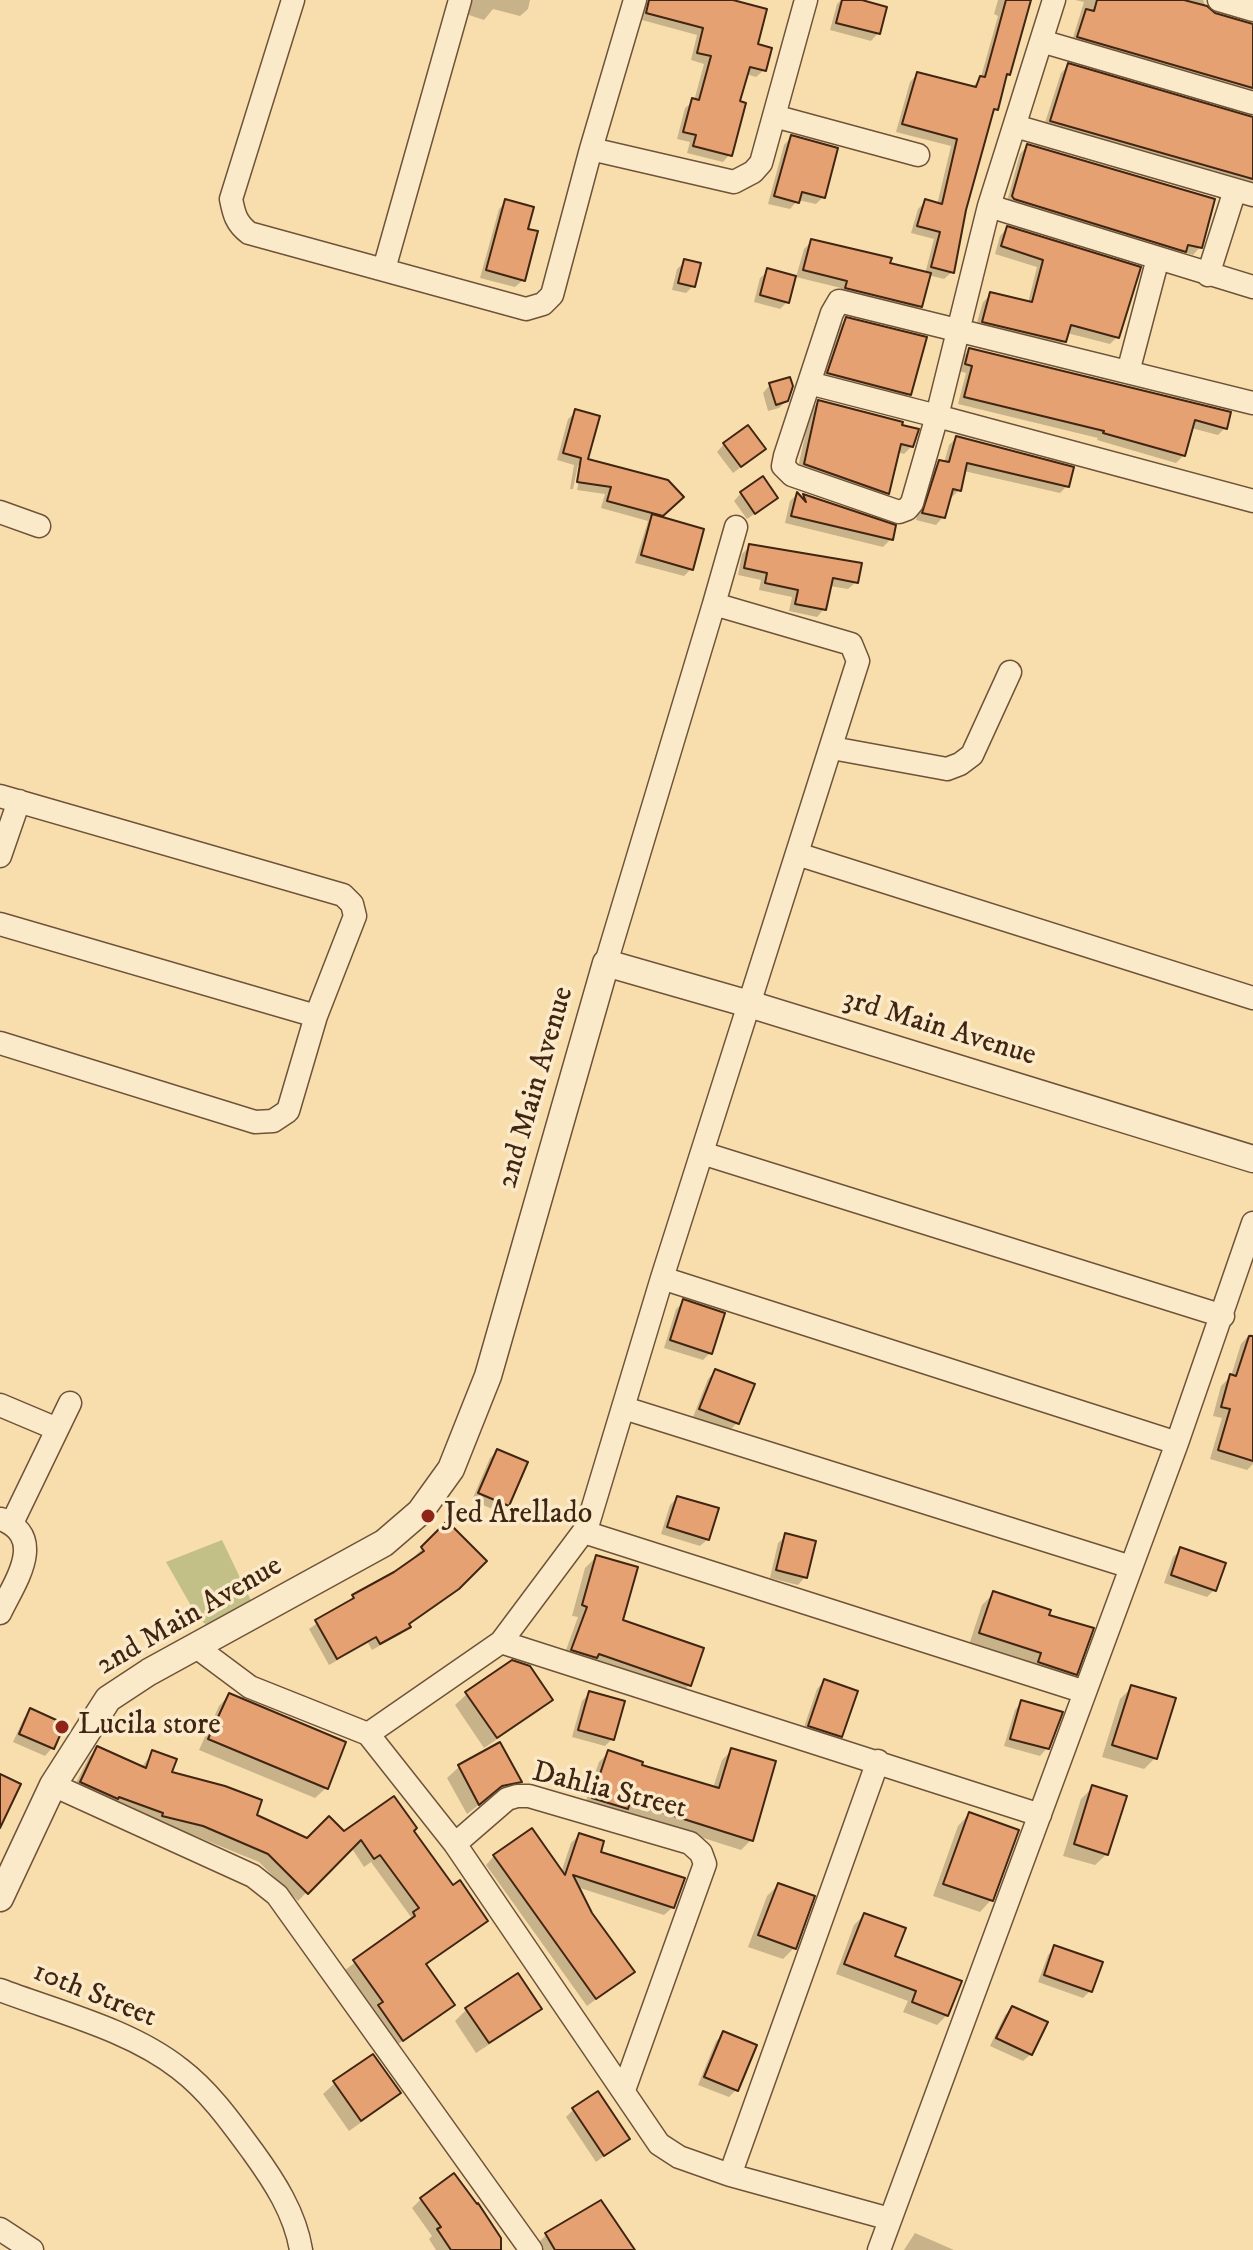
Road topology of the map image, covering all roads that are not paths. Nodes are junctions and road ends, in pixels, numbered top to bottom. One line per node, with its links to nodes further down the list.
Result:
1 (293, 0): 17 (street)
2 (460, 0): 17 (street)
3 (635, 0): 12 (street)
4 (806, 0): 10 (street)
5 (1054, 0): 8 (street)
6 (1219, 0): 7 (street)
7 (1253, 10)
8 (1041, 41): 9 (street); 11 (street)
9 (1253, 103)
10 (774, 116): 12 (street); 13 (street)
11 (1015, 126): 14 (street); 15 (street)
12 (591, 149): 17 (street)
13 (918, 155)
14 (1244, 193): 18 (street)
15 (989, 206): 16 (street); 20 (street)
16 (1158, 258): 18 (street); 21 (street)
17 (384, 269)
18 (1208, 275): 19 (street)
19 (1253, 287)
20 (959, 330): 21 (street); 22 (street); 24 (street)
21 (1128, 372): 23 (street)
22 (809, 383): 24 (street); 24 (street)
23 (1253, 403)
24 (937, 416): 25 (street)
25 (1253, 501)
26 (0, 512): 27 (street)
27 (39, 526)
28 (736, 527): 29 (street, 2nd Main Avenue)
29 (714, 604): 31 (street); 36 (street, 2nd Main Avenue)
30 (1010, 672): 31 (street)
31 (832, 748): 33 (street)
32 (10, 798): 34 (street); 39 (street)
33 (797, 854): 37 (street); 38 (street)
34 (0, 856)
35 (0, 924): 39 (street)
36 (606, 963): 38 (street, 3rd Main Avenue); 56 (street, 2nd Main Avenue)
37 (1253, 998)
38 (749, 1004): 41 (street); 42 (street, 3rd Main Avenue)
39 (316, 1016): 40 (street)
40 (0, 1043)
41 (702, 1153): 44 (street); 45 (street)
42 (1253, 1159)
43 (1253, 1223): 45 (street)
44 (662, 1278): 48 (street); 50 (street)
45 (1223, 1316): 50 (street)
46 (70, 1403): 49 (street)
47 (0, 1405): 49 (street)
48 (624, 1408): 52 (street); 53 (street)
49 (57, 1429): 51 (street)
50 (1177, 1443): 53 (street)
51 (6, 1521): 54 (street)
52 (584, 1532): 55 (street); 57 (street)
53 (1131, 1567): 57 (street)
54 (0, 1613)
55 (501, 1642): 58 (street); 59 (street)
56 (195, 1646): 58 (street); 60 (street, 2nd Main Avenue)
57 (1085, 1692): 61 (street)
58 (368, 1734): 62 (street)
59 (878, 1761): 61 (street); 66 (street)
60 (53, 1785): 63 (street, 2nd Main Avenue); 71 (street)
61 (1040, 1815): 67 (street)
62 (455, 1844): 65 (street); 65 (street, Dahlia Street)
63 (0, 1898)
64 (0, 1990): 70 (street, 10th Street)
65 (624, 2090): 66 (street)
66 (730, 2175): 67 (street)
67 (890, 2219): 72 (street)
68 (0, 2229): 69 (street)
69 (32, 2250)
70 (301, 2250)
71 (531, 2250)
72 (879, 2250)

